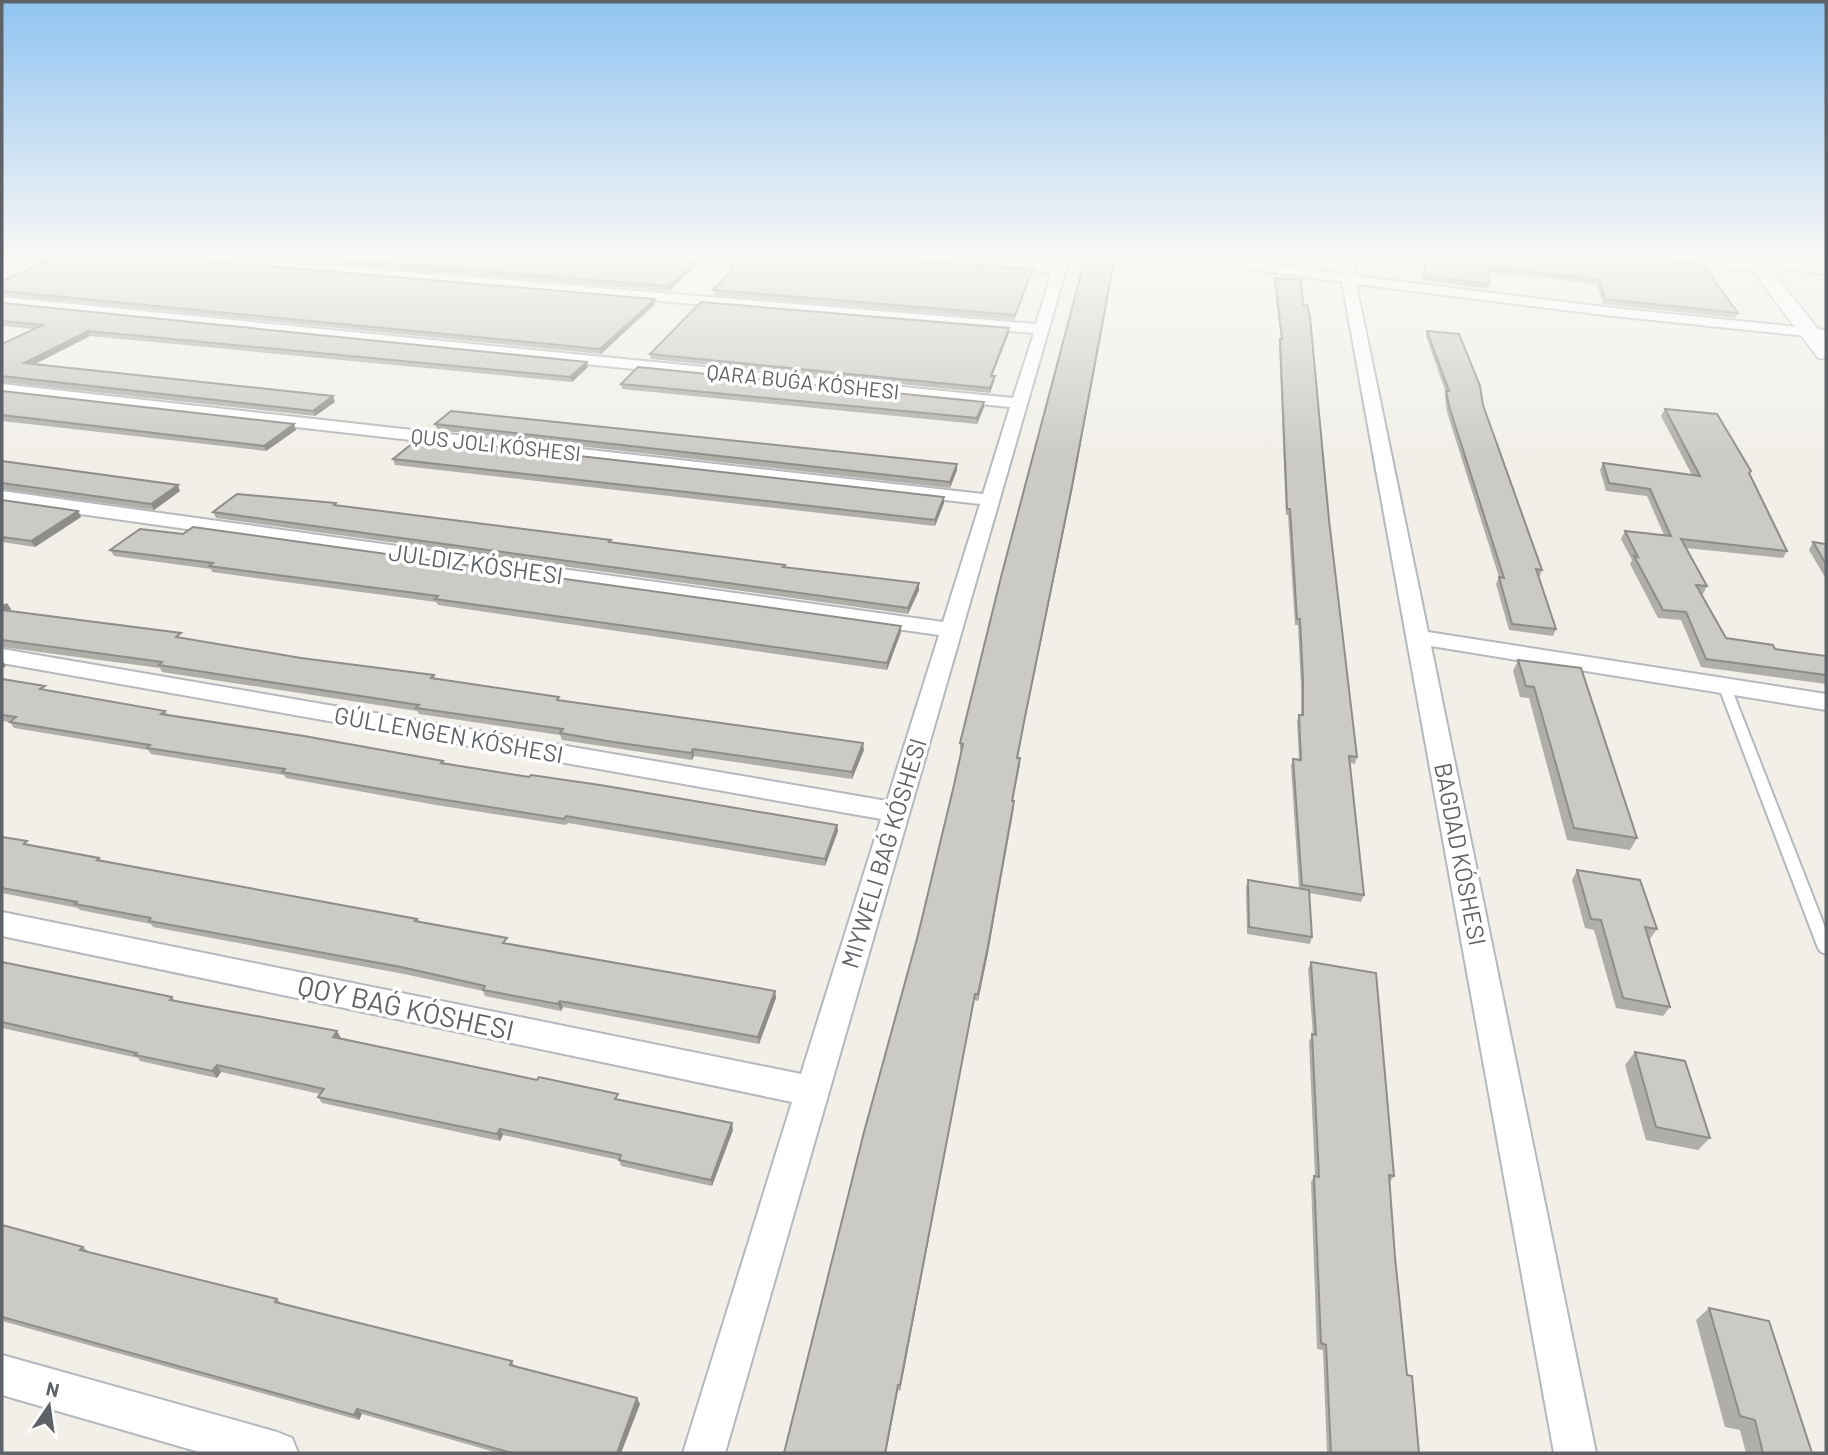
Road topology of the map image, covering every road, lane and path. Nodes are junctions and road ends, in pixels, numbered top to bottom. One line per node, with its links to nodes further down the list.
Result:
1 (220, 323): 10 (street, QARA BUǴA KÓSHESI)
2 (969, 323): 6 (street)
3 (1044, 323): 6 (street, MIYWELI BAǴ KÓSHESI)
4 (1359, 323): 14 (street, BAGDAD KÓSHESI)
5 (1719, 323): 7 (street)
6 (1042, 329): 10 (street, MIYWELI BAǴ KÓSHESI)
7 (1818, 333): 8 (main road)
8 (1826, 353)
9 (2, 389): 12 (street)
10 (1019, 403): 12 (street, MIYWELI BAǴ KÓSHESI)
11 (2, 497): 13 (street)
12 (990, 500): 13 (street, MIYWELI BAǴ KÓSHESI)
13 (950, 629): 18 (street, MIYWELI BAǴ KÓSHESI)
14 (1419, 637): 16 (street); 25 (street, BAGDAD KÓSHESI)
15 (2, 656): 18 (street, GÚLLENGEN KÓSHESI)
16 (1724, 685): 17 (street); 20 (lane)
17 (1826, 702)
18 (895, 812): 21 (street, MIYWELI BAǴ KÓSHESI)
19 (2, 924): 21 (street, QOY BAǴ KÓSHESI)
20 (1826, 948)
21 (811, 1091): 24 (street, MIYWELI BAǴ KÓSHESI)
22 (2, 1375): 23 (street)
23 (277, 1453)
24 (704, 1453)
25 (1575, 1453)

